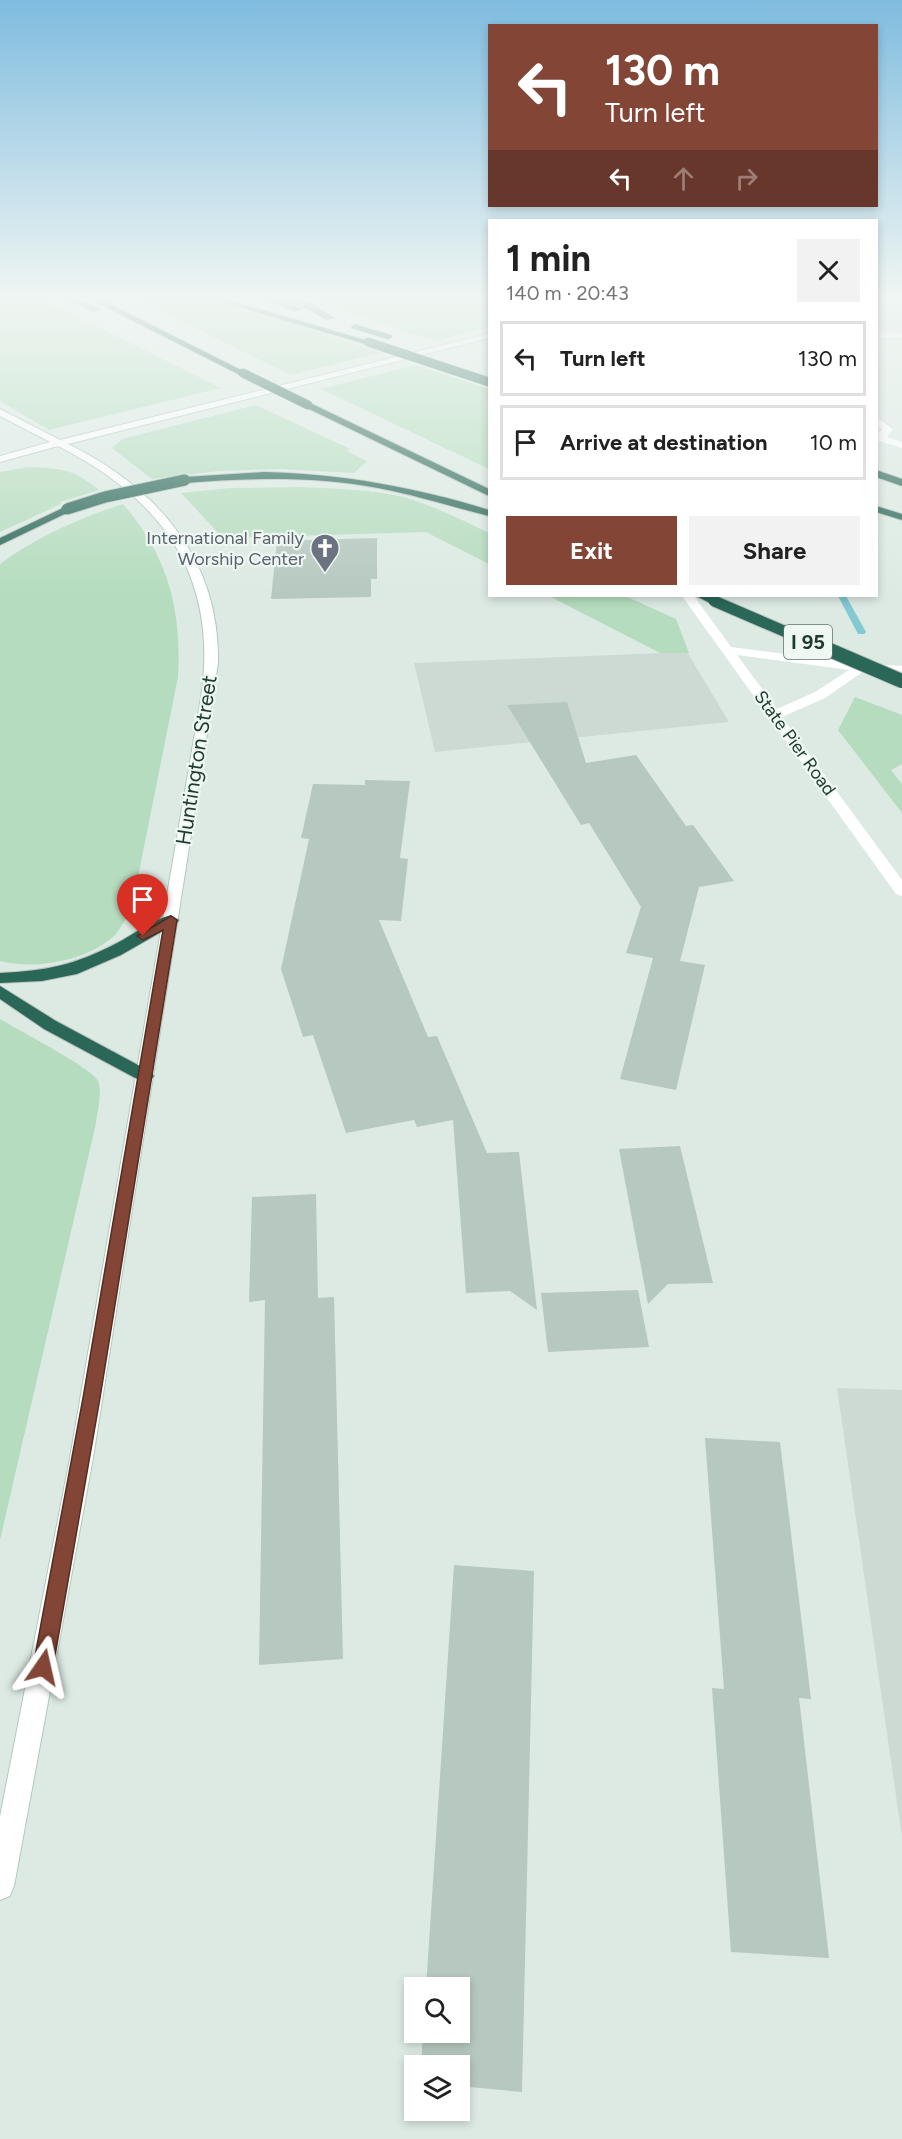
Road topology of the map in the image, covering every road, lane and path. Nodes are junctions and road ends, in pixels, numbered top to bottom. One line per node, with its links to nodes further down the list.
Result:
1 (252, 395): 6 (main road)
2 (287, 395): 11 (highway, bridge)
3 (0, 412): 6 (main road, Huntington Street)
4 (878, 422): 5 (main road)
5 (879, 438): 7 (main road)
6 (57, 443): 8 (main road); 24 (main road, Huntington Street)
7 (902, 445)
8 (0, 459)
9 (878, 474): 10 (highway)
10 (902, 483)
11 (488, 493)
12 (878, 510): 14 (highway)
13 (488, 513): 15 (highway, bridge)
14 (902, 517)
15 (0, 542)
16 (689, 597): 18 (main road, State Pier Road)
17 (706, 597): 21 (highway, I 95, bridge)
18 (728, 650): 19 (main road); 22 (main road, State Pier Road)
19 (858, 669): 20 (main road); 22 (main road)
20 (902, 670)
21 (902, 681)
22 (775, 715): 23 (main road, State Pier Road)
23 (902, 891)
24 (171, 920): 25 (highway); 27 (main road, Huntington Street)
25 (0, 978)
26 (0, 991): 27 (highway)
27 (145, 1076): 28 (main road, Huntington Street)
28 (0, 1886)

